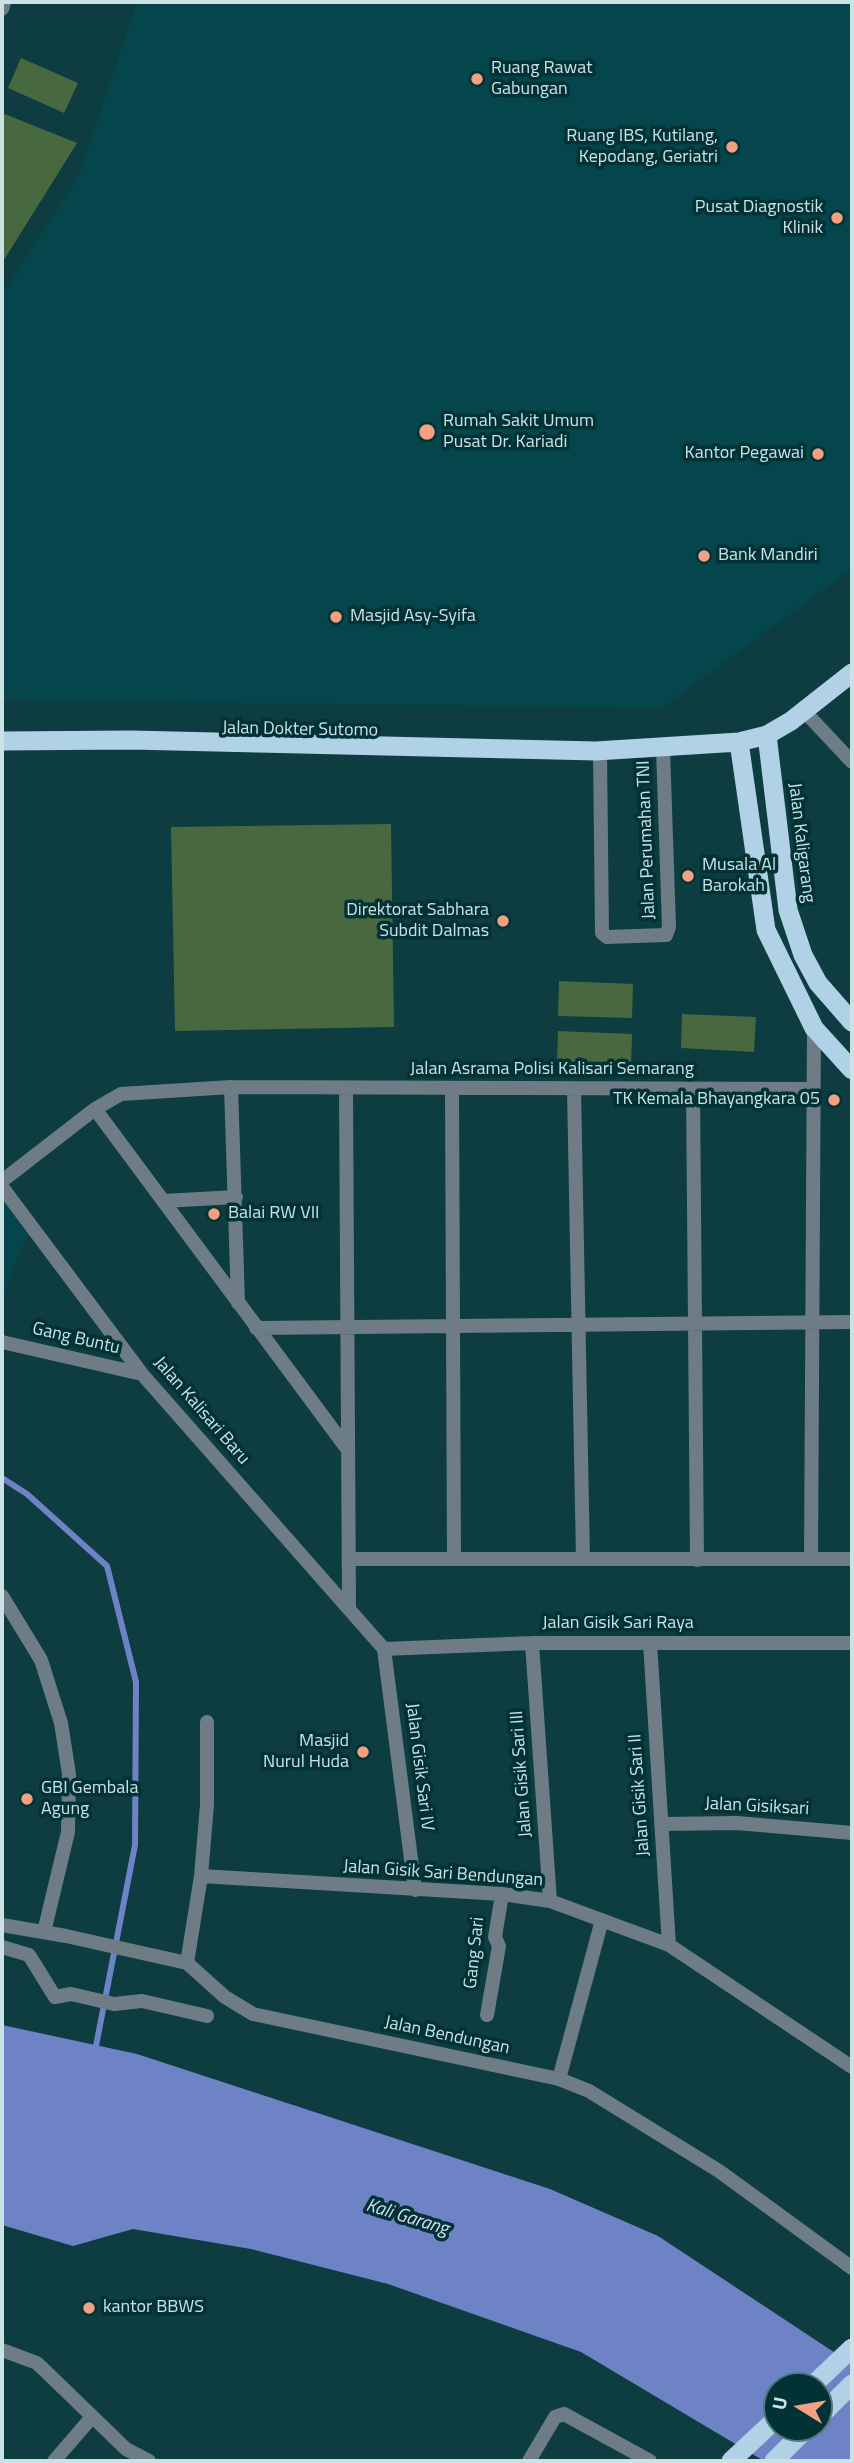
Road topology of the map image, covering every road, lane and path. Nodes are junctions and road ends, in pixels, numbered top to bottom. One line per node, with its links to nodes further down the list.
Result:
1 (4, 2): 2 (street)
2 (2, 9)
3 (852, 673): 4 (highway, Jalan Dokter Sutomo)
4 (805, 712): 5 (highway, Jalan Dokter Sutomo); 11 (street)
5 (767, 735): 7 (highway, Jalan Dokter Sutomo); 12 (highway, Jalan Kaligarang)
6 (2, 741): 10 (highway, Jalan Dokter Sutomo)
7 (739, 742): 9 (highway, Jalan Dokter Sutomo); 13 (highway)
8 (2, 747): 10 (street, Jalan Dokter Sutomo)
9 (663, 748): 10 (highway, Jalan Dokter Sutomo); 10 (street, Jalan Perumahan TNI)
10 (598, 751)
11 (852, 762)
12 (852, 1022)
13 (814, 1028): 14 (highway); 19 (street)
14 (852, 1070)
15 (231, 1087): 16 (street, Jalan Asrama Polisi Kalisari Semarang); 21 (street, Jalan Asrama Polisi Kalisari Semarang); 24 (street)
16 (346, 1089): 20 (street, Jalan Asrama Polisi Kalisari Semarang); 32 (street)
17 (575, 1089): 18 (street, Jalan Asrama Polisi Kalisari Semarang); 20 (street, Jalan Asrama Polisi Kalisari Semarang); 30 (street)
18 (693, 1089): 19 (street, Jalan Asrama Polisi Kalisari Semarang); 29 (street)
19 (813, 1089): 28 (street)
20 (452, 1090): 31 (street)
21 (95, 1109): 22 (street, Jalan Asrama Polisi Kalisari Semarang); 25 (street)
22 (2, 1181)
23 (2, 1187): 35 (street, Jalan Kalisari Baru)
24 (236, 1197): 25 (street); 26 (street)
25 (163, 1201): 26 (street)
26 (238, 1303): 33 (street)
27 (852, 1322): 28 (street)
28 (813, 1323): 29 (street); 40 (street)
29 (695, 1324): 30 (street); 42 (street)
30 (579, 1325): 31 (street); 39 (street)
31 (453, 1326): 32 (street); 38 (street)
32 (348, 1327): 33 (street); 36 (street)
33 (256, 1328): 36 (street)
34 (2, 1342): 35 (street, Gang Buntu)
35 (142, 1374): 44 (street, Jalan Kalisari Baru)
36 (348, 1450): 37 (street)
37 (349, 1559): 38 (street); 44 (street)
38 (454, 1559): 39 (street)
39 (583, 1559): 42 (street)
40 (811, 1559): 41 (street); 42 (street)
41 (852, 1559)
42 (697, 1560)
43 (2, 1596): 58 (street)
44 (349, 1606): 48 (street, Jalan Kalisari Baru)
45 (532, 1643): 46 (street, Jalan Gisik Sari Raya); 48 (street, Jalan Gisik Sari Raya); 55 (street, Jalan Gisik Sari III)
46 (650, 1643): 47 (street, Jalan Gisik Sari Raya); 50 (street, Jalan Gisik Sari II)
47 (852, 1643)
48 (384, 1649): 53 (street, Jalan Gisik Sari IV)
49 (207, 1722): 52 (street)
50 (661, 1824): 51 (street, Jalan Gisiksari); 59 (street, Jalan Gisik Sari II)
51 (852, 1833)
52 (201, 1876): 53 (street, Jalan Gisik Sari Bendungan); 61 (street)
53 (415, 1890): 54 (street, Jalan Gisik Sari Bendungan)
54 (502, 1894): 55 (street, Jalan Gisik Sari Bendungan); 63 (street, Gang Sari)
55 (550, 1901): 56 (street, Jalan Gisik Sari Bendungan)
56 (602, 1920): 59 (street, Jalan Gisik Sari Bendungan); 65 (street)
57 (2, 1925): 58 (street, Jalan Bendungan)
58 (44, 1933): 61 (street, Jalan Bendungan)
59 (669, 1945): 64 (street, Jalan Gisik Sari Bendungan)
60 (2, 1947): 62 (street)
61 (187, 1963): 65 (street, Jalan Bendungan)
62 (207, 2015)
63 (487, 2015)
64 (852, 2067)
65 (559, 2079): 66 (street, Jalan Bendungan)
66 (852, 2268)
67 (852, 2348): 69 (highway)
68 (2, 2350): 72 (street)
69 (827, 2372)
70 (852, 2384): 71 (highway)
71 (833, 2403)
72 (92, 2417): 75 (street); 76 (street)
73 (763, 2431): 80 (highway)
74 (793, 2442): 81 (highway)
75 (123, 2455): 77 (street)
76 (54, 2461)
77 (149, 2461)
78 (529, 2461): 79 (street)
79 (650, 2461)
80 (731, 2461)
81 (774, 2461)

